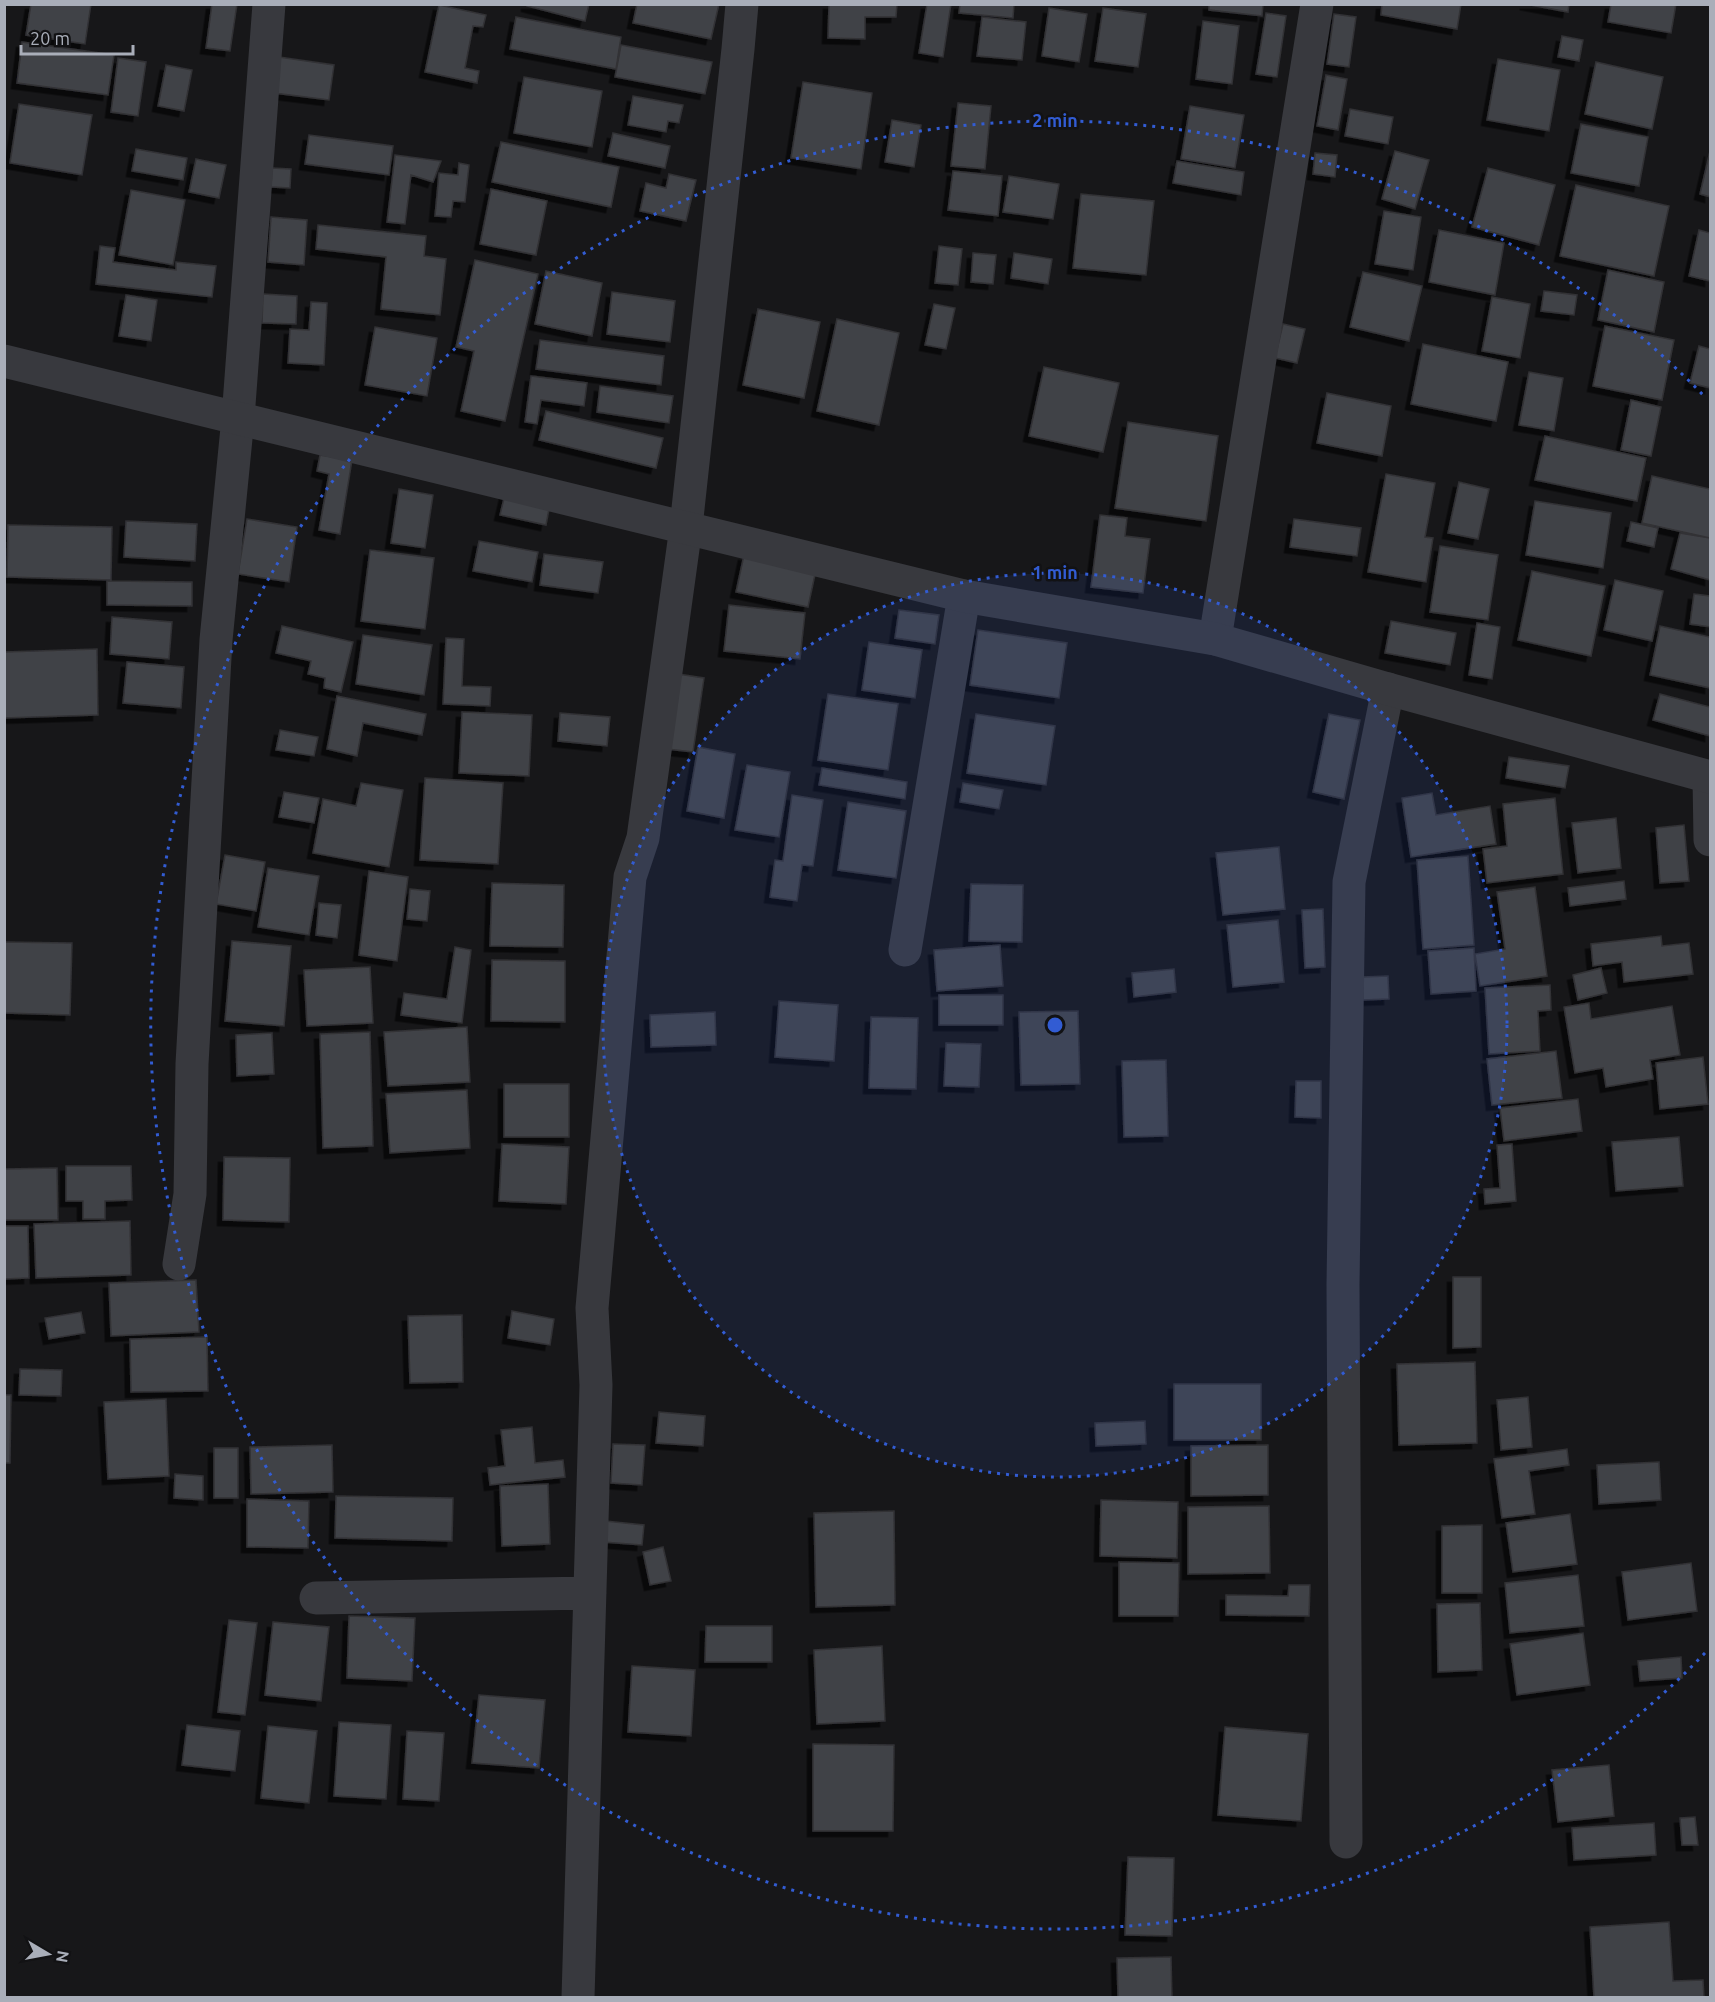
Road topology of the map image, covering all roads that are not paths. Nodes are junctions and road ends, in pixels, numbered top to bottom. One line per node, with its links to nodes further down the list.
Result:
1 (269, 4): 5 (street)
2 (741, 4): 6 (street)
3 (1317, 4): 8 (street)
4 (4, 361): 5 (street)
5 (238, 418): 6 (street); 13 (street)
6 (686, 527): 7 (street); 14 (street)
7 (964, 596): 8 (street); 12 (street)
8 (1215, 639): 9 (street)
9 (1388, 689): 10 (street); 16 (street)
10 (1710, 777): 11 (street)
11 (1710, 840)
12 (905, 950)
13 (180, 1264)
14 (590, 1593): 15 (street); 17 (street)
15 (316, 1598)
16 (1346, 1842)
17 (578, 1998)

